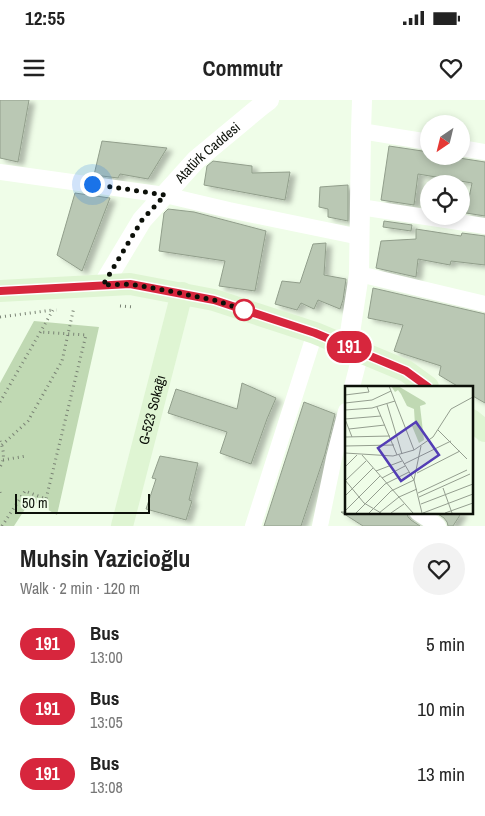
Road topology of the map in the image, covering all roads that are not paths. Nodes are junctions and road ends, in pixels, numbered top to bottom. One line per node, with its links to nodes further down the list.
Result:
1 (269, 100): 8 (street, Atatürk Caddesi)
2 (362, 100): 3 (street)
3 (361, 131): 4 (street); 9 (street)
4 (420, 141)
5 (470, 150): 6 (street)
6 (485, 152)
7 (0, 172): 8 (street)
8 (165, 195): 11 (street); 13 (street, Atatürk Caddesi)
9 (360, 207): 10 (street); 11 (street)
10 (485, 226)
11 (360, 236): 12 (street)
12 (359, 274): 16 (street); 18 (street)
13 (103, 285): 14 (main road); 15 (main road)
14 (0, 291)
15 (182, 293): 17 (main road); 26 (main road, G-523 Sokağı)
16 (485, 304)
17 (315, 333): 18 (main road); 27 (street)
18 (354, 349): 19 (street); 20 (main road)
19 (352, 386)
20 (427, 386)
21 (345, 420): 24 (street)
22 (472, 421): 23 (main road)
23 (485, 431)
24 (340, 462): 28 (street)
25 (418, 513): 29 (street)
26 (122, 526)
27 (253, 526)
28 (320, 526)
29 (438, 526)

